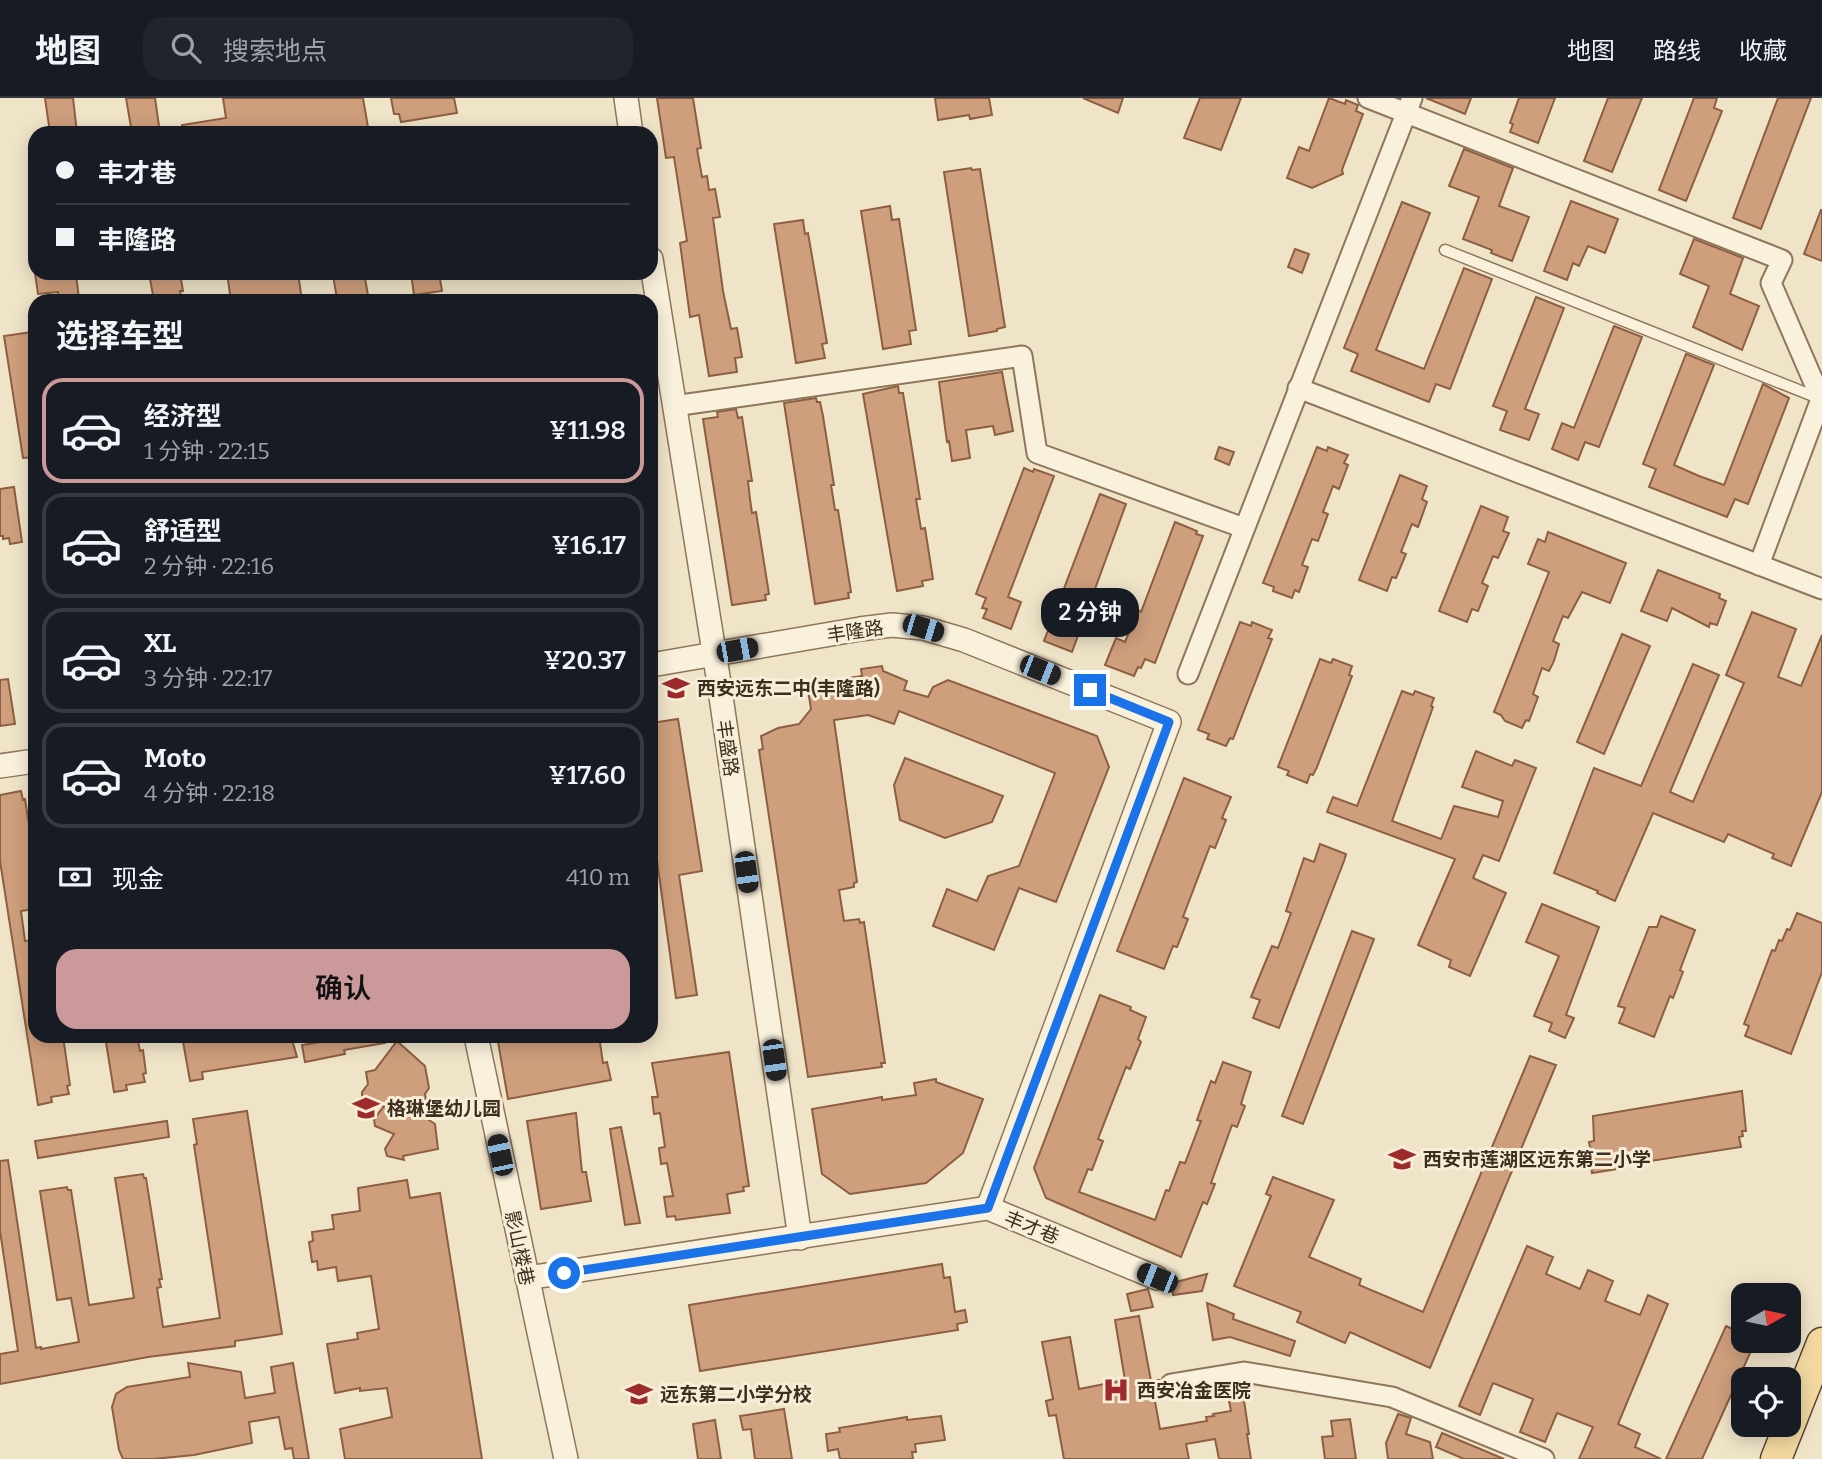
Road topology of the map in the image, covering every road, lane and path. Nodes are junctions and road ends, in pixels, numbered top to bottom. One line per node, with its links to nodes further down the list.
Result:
1 (626, 98): 4 (street)
2 (1367, 98): 3 (street)
3 (1409, 106): 7 (street); 8 (street)
4 (630, 126)
5 (1445, 250): 8 (lane)
6 (658, 303): 9 (street, 丰盛路)
7 (1298, 388): 10 (street); 11 (street)
8 (1821, 399): 11 (street)
9 (674, 407): 10 (street); 13 (street, 丰盛路)
10 (1244, 528): 15 (street)
11 (1759, 565): 12 (street)
12 (1822, 589)
13 (714, 654): 14 (street, 丰隆路); 19 (street, 丰隆路); 20 (street, 丰盛路)
14 (658, 664)
15 (1188, 674)
16 (28, 762): 17 (street)
17 (0, 766)
18 (477, 1043): 21 (street, 影山楼巷)
19 (988, 1208): 20 (street, 丰才巷); 22 (street, 丰才巷)
20 (800, 1238): 21 (street, 丰才巷)
21 (527, 1278): 25 (street, 影山楼巷)
22 (1157, 1278)
23 (1822, 1343): 27 (main road)
24 (1171, 1384): 26 (street)
25 (566, 1459)
26 (1544, 1459)
27 (1776, 1459)

